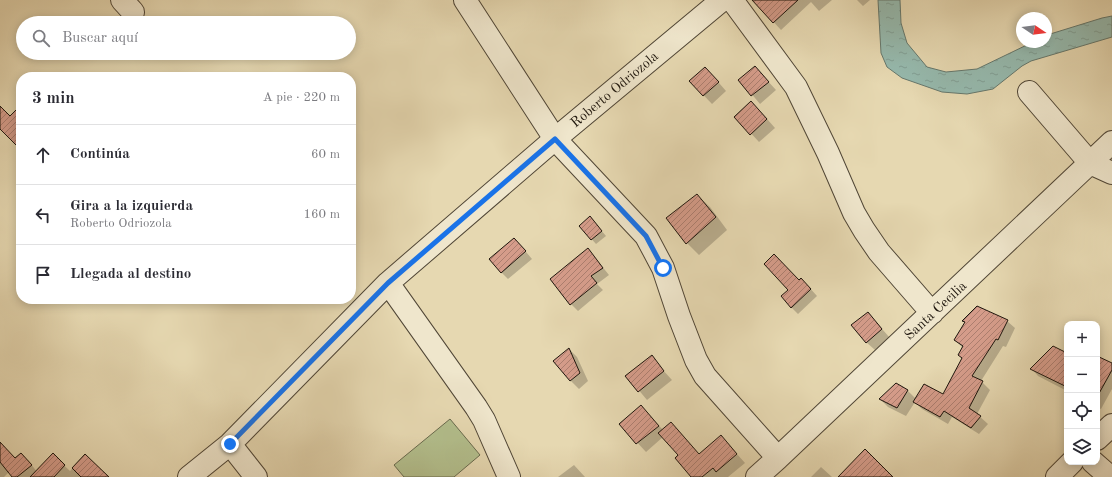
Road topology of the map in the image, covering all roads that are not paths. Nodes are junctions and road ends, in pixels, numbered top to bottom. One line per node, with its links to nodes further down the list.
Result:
1 (465, 0): 5 (street)
2 (722, 0): 5 (street, Roberto Odriozola)
3 (732, 0): 10 (street)
4 (1029, 92): 7 (street)
5 (555, 139): 9 (street, Roberto Odriozola); 14 (street)
6 (1112, 142): 7 (street, Santa Cecilia)
7 (1090, 164): 8 (street); 10 (street, Santa Cecilia)
8 (1112, 173)
9 (388, 283): 13 (street, Roberto Odriozola); 19 (street)
10 (932, 312): 14 (street, Santa Cecilia)
11 (1112, 425): 12 (street)
12 (1100, 436)
13 (230, 444): 17 (street, Roberto Odriozola); 18 (street)
14 (778, 458): 20 (street, Santa Cecilia)
15 (1069, 465): 21 (street)
16 (1097, 465): 22 (street)
17 (189, 477)
18 (256, 477)
19 (509, 477)
20 (757, 477)
21 (1057, 477)
22 (1110, 477)

